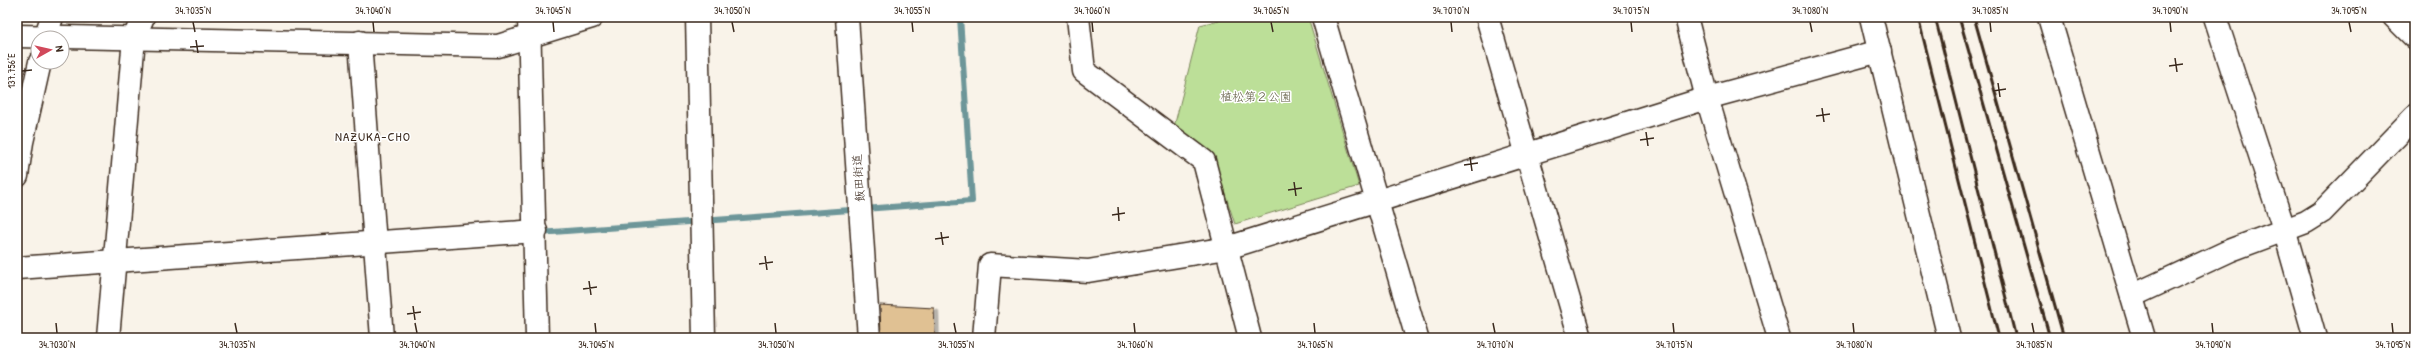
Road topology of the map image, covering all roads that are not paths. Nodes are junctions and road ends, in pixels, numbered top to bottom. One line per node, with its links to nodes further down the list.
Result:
1 (143, 17): 17 (street)
2 (592, 17): 13 (street)
3 (697, 17): 37 (street)
4 (847, 17): 38 (street, 飯田街道)
5 (1078, 17): 30 (street)
6 (1324, 17): 26 (street)
7 (1487, 17): 24 (street)
8 (1686, 17): 22 (street)
9 (1871, 17): 20 (street)
10 (2048, 17): 33 (street)
11 (2214, 17): 27 (street)
12 (2394, 17): 18 (street)
13 (529, 27): 19 (street); 28 (street)
14 (70, 32): 17 (street)
15 (30, 33): 16 (street)
16 (17, 36)
17 (134, 38): 19 (street); 31 (street)
18 (2415, 38)
19 (360, 42): 29 (street)
20 (1880, 51): 22 (street); 44 (street)
21 (38, 70): 25 (street)
22 (1707, 98): 24 (street); 43 (street)
23 (2415, 116): 27 (street)
24 (1527, 153): 26 (street); 42 (street)
25 (17, 176)
26 (1377, 202): 30 (street); 41 (street)
27 (2284, 229): 33 (street); 46 (street)
28 (536, 232): 29 (street); 36 (street)
29 (376, 241): 31 (street); 35 (street)
30 (1228, 248): 39 (street); 40 (street)
31 (114, 260): 32 (street); 34 (street)
32 (17, 268)
33 (2132, 296): 45 (street)
34 (108, 338)
35 (382, 338)
36 (538, 338)
37 (704, 338)
38 (869, 338)
39 (984, 338)
40 (1250, 338)
41 (1417, 338)
42 (1580, 338)
43 (1779, 338)
44 (1949, 338)
45 (2144, 338)
46 (2315, 338)

